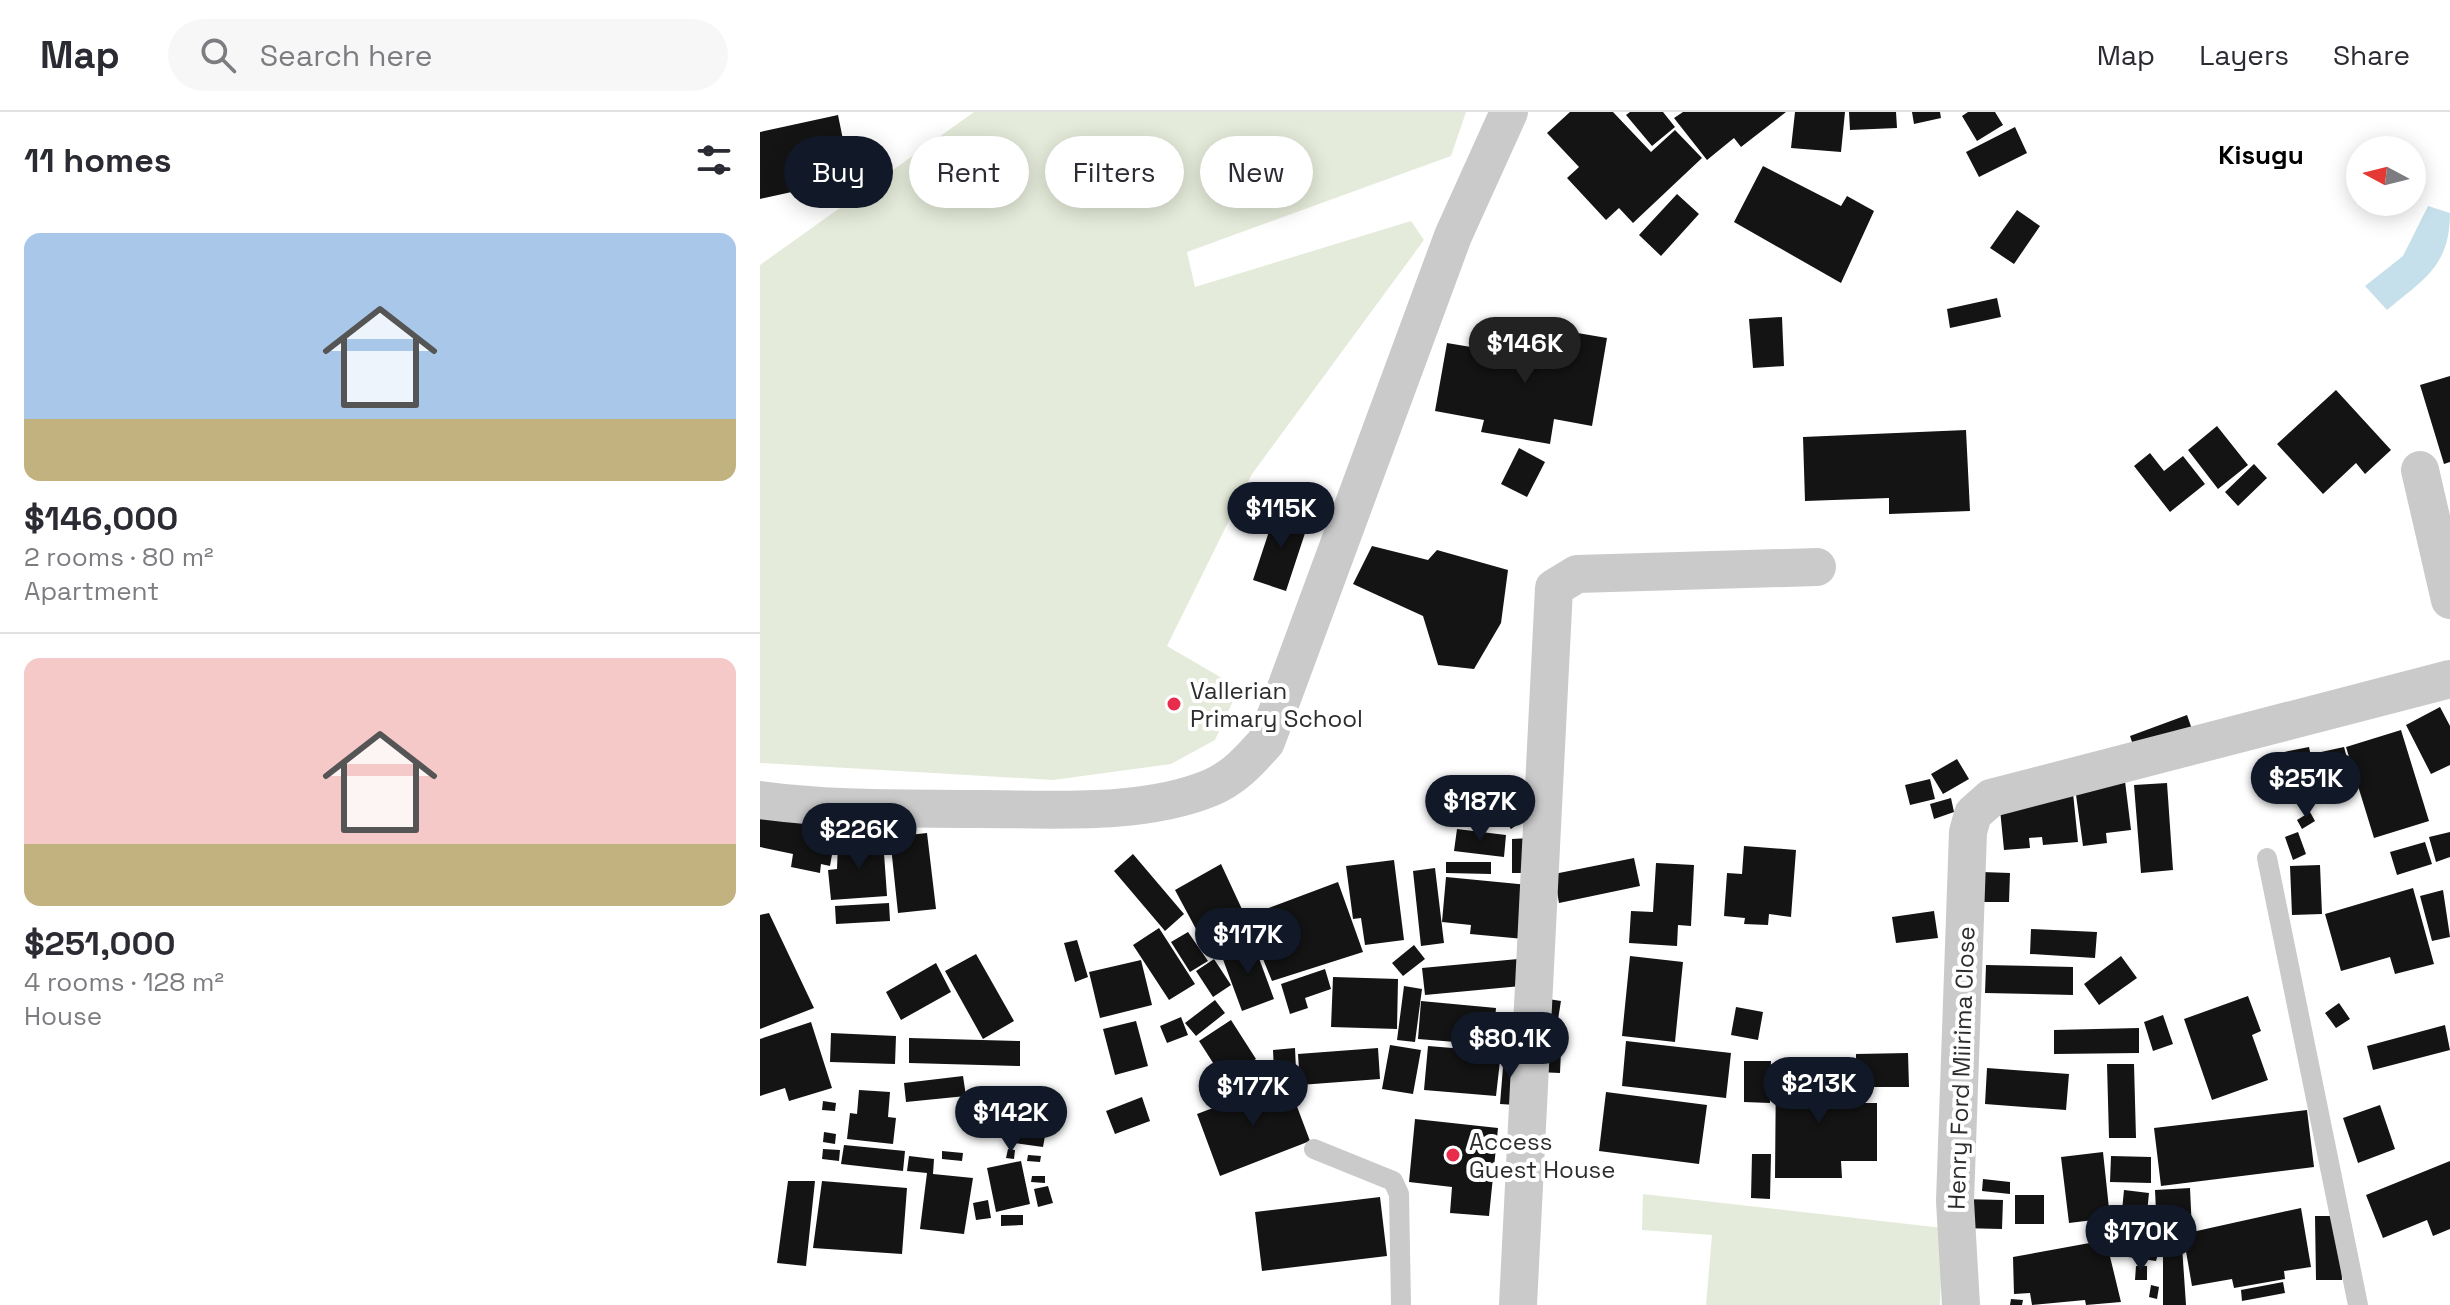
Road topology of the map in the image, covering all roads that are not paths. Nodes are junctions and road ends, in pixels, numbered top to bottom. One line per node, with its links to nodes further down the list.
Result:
1 (1509, 112): 6 (street)
2 (2420, 470): 4 (street)
3 (1817, 567): 10 (street)
4 (2450, 600)
5 (2450, 679): 11 (street, Henry Ford Miirima Close)
6 (760, 800)
7 (2267, 858): 12 (lane)
8 (1314, 1149): 9 (lane)
9 (1401, 1305)
10 (1518, 1305)
11 (1961, 1305)
12 (2358, 1305)

